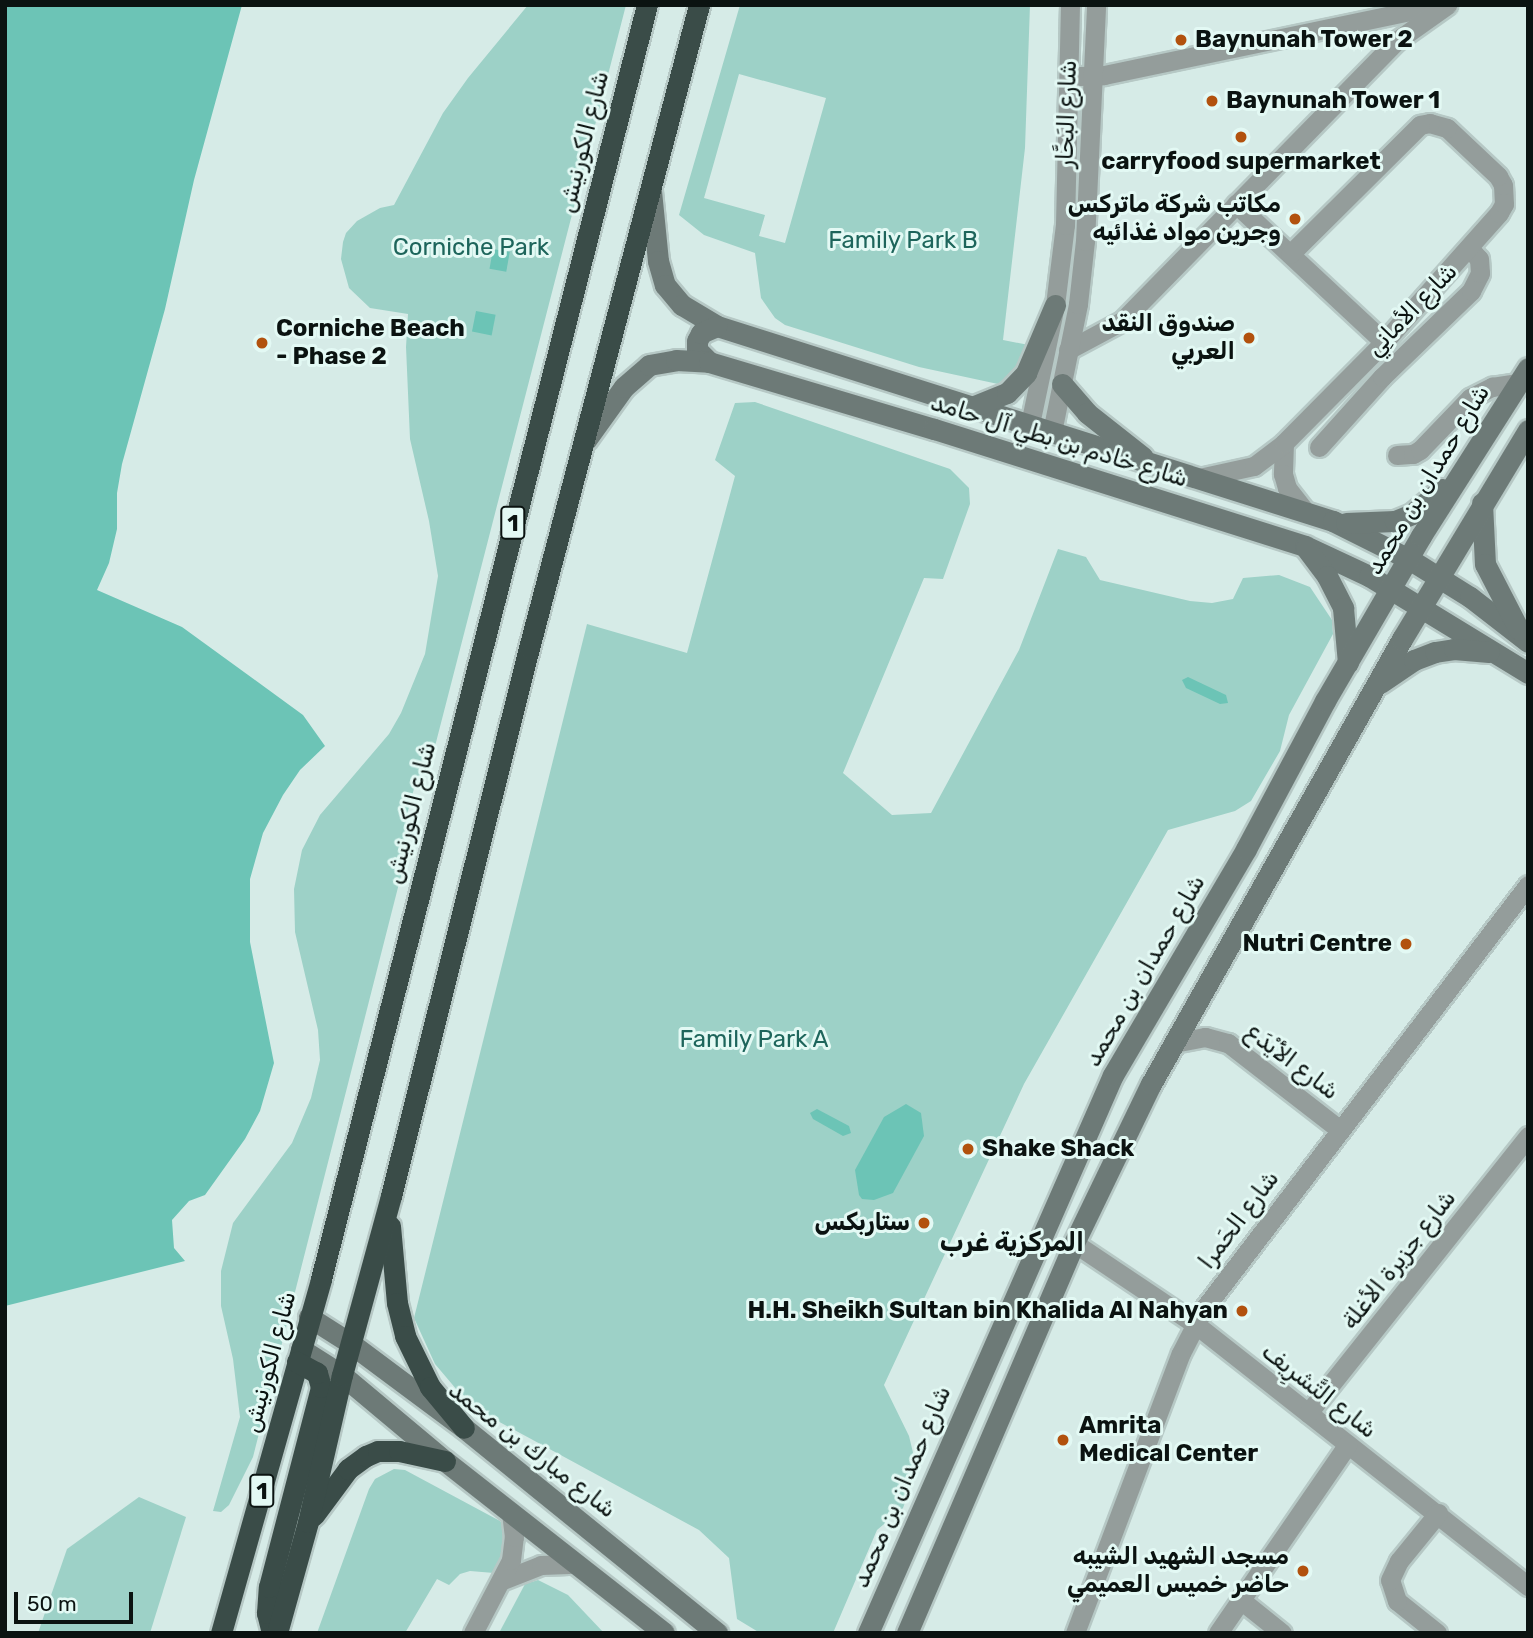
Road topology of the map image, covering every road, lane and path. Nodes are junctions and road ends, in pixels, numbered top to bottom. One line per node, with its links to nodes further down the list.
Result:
1 (647, 5): 56 (highway, شارع الكورنيش / 1)
2 (699, 5): 11 (highway, 1)
3 (1070, 5): 9 (street, شارع البَحَّار)
4 (1096, 5): 10 (street, شارع البَحَّار)
5 (1438, 5): 7 (street)
6 (1447, 5): 8 (street)
7 (1393, 15): 8 (street); 10 (street)
8 (1395, 42): 12 (street)
9 (1069, 66): 10 (street); 15 (street, شارع البَحَّار)
10 (1093, 67): 16 (street, شارع البَحَّار)
11 (651, 191): 17 (main road, شارع خادم بن بطي آل حامد); 31 (highway, 1)
12 (1236, 204): 14 (street); 18 (street)
13 (1469, 248): 14 (street, شارع الأمانِي); 19 (street, شارع الأمانِي); 24 (street, شارع الأمانِي)
14 (1290, 254): 19 (street)
15 (1055, 305): 26 (main road); 27 (street, شارع البَحَّار)
16 (1074, 322): 18 (street); 20 (street, شارع البَحَّار)
17 (717, 326): 21 (main road); 26 (main road, شارع خادم بن بطي آل حامد)
18 (1100, 335): 20 (street)
19 (1384, 342): 23 (street, شارع الأمانِي)
20 (1068, 350): 25 (street, شارع البَحَّار)
21 (709, 362): 31 (main road, شارع خادم بن بطي آل حامد); 40 (main road, شارع خادم بن بطي آل حامد)
22 (1522, 375): 33 (street); 35 (main road, شارع حمدان بن محمد)
23 (1348, 377): 24 (street, شارع الأمانِي); 30 (street, شارع الأمانِي)
24 (1382, 377): 32 (street)
25 (1062, 384): 29 (street, شارع البَحَّار); 34 (main road)
26 (972, 407): 27 (main road, شارع خادم بن بطي آل حامد)
27 (1030, 425): 29 (main road, شارع خادم بن بطي آل حامد)
28 (1528, 430): 37 (main road)
29 (1052, 432): 34 (main road, شارع خادم بن بطي آل حامد)
30 (1284, 443): 36 (street, شارع الأمانِي); 38 (street)
31 (583, 444): 54 (highway, 1)
32 (1319, 447)
33 (1396, 455)
34 (1153, 465): 36 (main road, شارع خادم بن بطي آل حامد)
35 (1462, 471): 39 (main road); 41 (main road, شارع حمدان بن محمد)
36 (1198, 478): 38 (main road, شارع خادم بن بطي آل حامد)
37 (1482, 503): 42 (main road); 45 (main road)
38 (1305, 511): 39 (main road, شارع خادم بن بطي آل حامد)
39 (1333, 522): 41 (main road, شارع خادم بن بطي آل حامد)
40 (1305, 546): 43 (main road, شارع خادم بن بطي آل حامد); 47 (main road)
41 (1409, 559): 42 (main road, شارع خادم بن بطي آل حامد); 43 (main road, شارع حمدان بن محمد)
42 (1439, 578): 44 (main road); 45 (main road, شارع خادم بن بطي آل حامد)
43 (1392, 589): 44 (main road, شارع خادم بن بطي آل حامد); 47 (main road, شارع حمدان بن محمد)
44 (1421, 608): 46 (main road, شارع خادم بن بطي آل حامد); 49 (main road)
45 (1525, 640)
46 (1502, 655): 48 (main road, شارع خادم بن بطي آل حامد); 49 (main road)
47 (1348, 663): 72 (main road, شارع حمدان بن محمد)
48 (1528, 673)
49 (1376, 686): 51 (main road)
50 (1528, 885): 52 (street, شارع الحَمرا)
51 (1174, 1043): 52 (street, شارع الأَيْدَع); 55 (main road)
52 (1339, 1129): 57 (street, شارع الحَمرا)
53 (1528, 1136): 61 (street, شارع جزيرة الأغلة)
54 (389, 1205): 58 (highway, 1); 62 (highway)
55 (1074, 1243): 57 (street, شارع التَّشرِيف); 79 (main road)
56 (309, 1317): 58 (main road, شارع مبارك بن محمد); 59 (highway, شارع الكورنيش / 1)
57 (1195, 1324): 61 (street, شارع التَّشرِيف); 73 (street, شارع الحَمرا)
58 (350, 1343): 60 (highway, 1); 62 (main road, شارع مبارك بن محمد)
59 (299, 1355): 60 (main road); 74 (highway, شارع الكورنيش / 1); 75 (highway)
60 (342, 1375): 64 (main road); 67 (highway, 1)
61 (1308, 1413): 63 (street, شارع التَّشرِيف)
62 (464, 1428): 78 (main road, شارع مبارك بن محمد)
63 (1348, 1444): 66 (street, شارع التَّشرِيف); 71 (street)
64 (445, 1461): 65 (main road); 67 (highway)
65 (511, 1513): 68 (main road); 70 (street)
66 (1438, 1513): 69 (street, شارع التَّشرِيف); 82 (street)
67 (308, 1522): 75 (highway, 1)
68 (575, 1564): 70 (street); 77 (main road)
69 (1524, 1576)
70 (503, 1580): 76 (street)
71 (1242, 1601): 80 (street); 81 (street)
72 (868, 1631)
73 (1076, 1632)
74 (221, 1633)
75 (274, 1633)
76 (473, 1633)
77 (664, 1633)
78 (717, 1633)
79 (907, 1633)
80 (1218, 1633)
81 (1282, 1633)
82 (1437, 1633)

